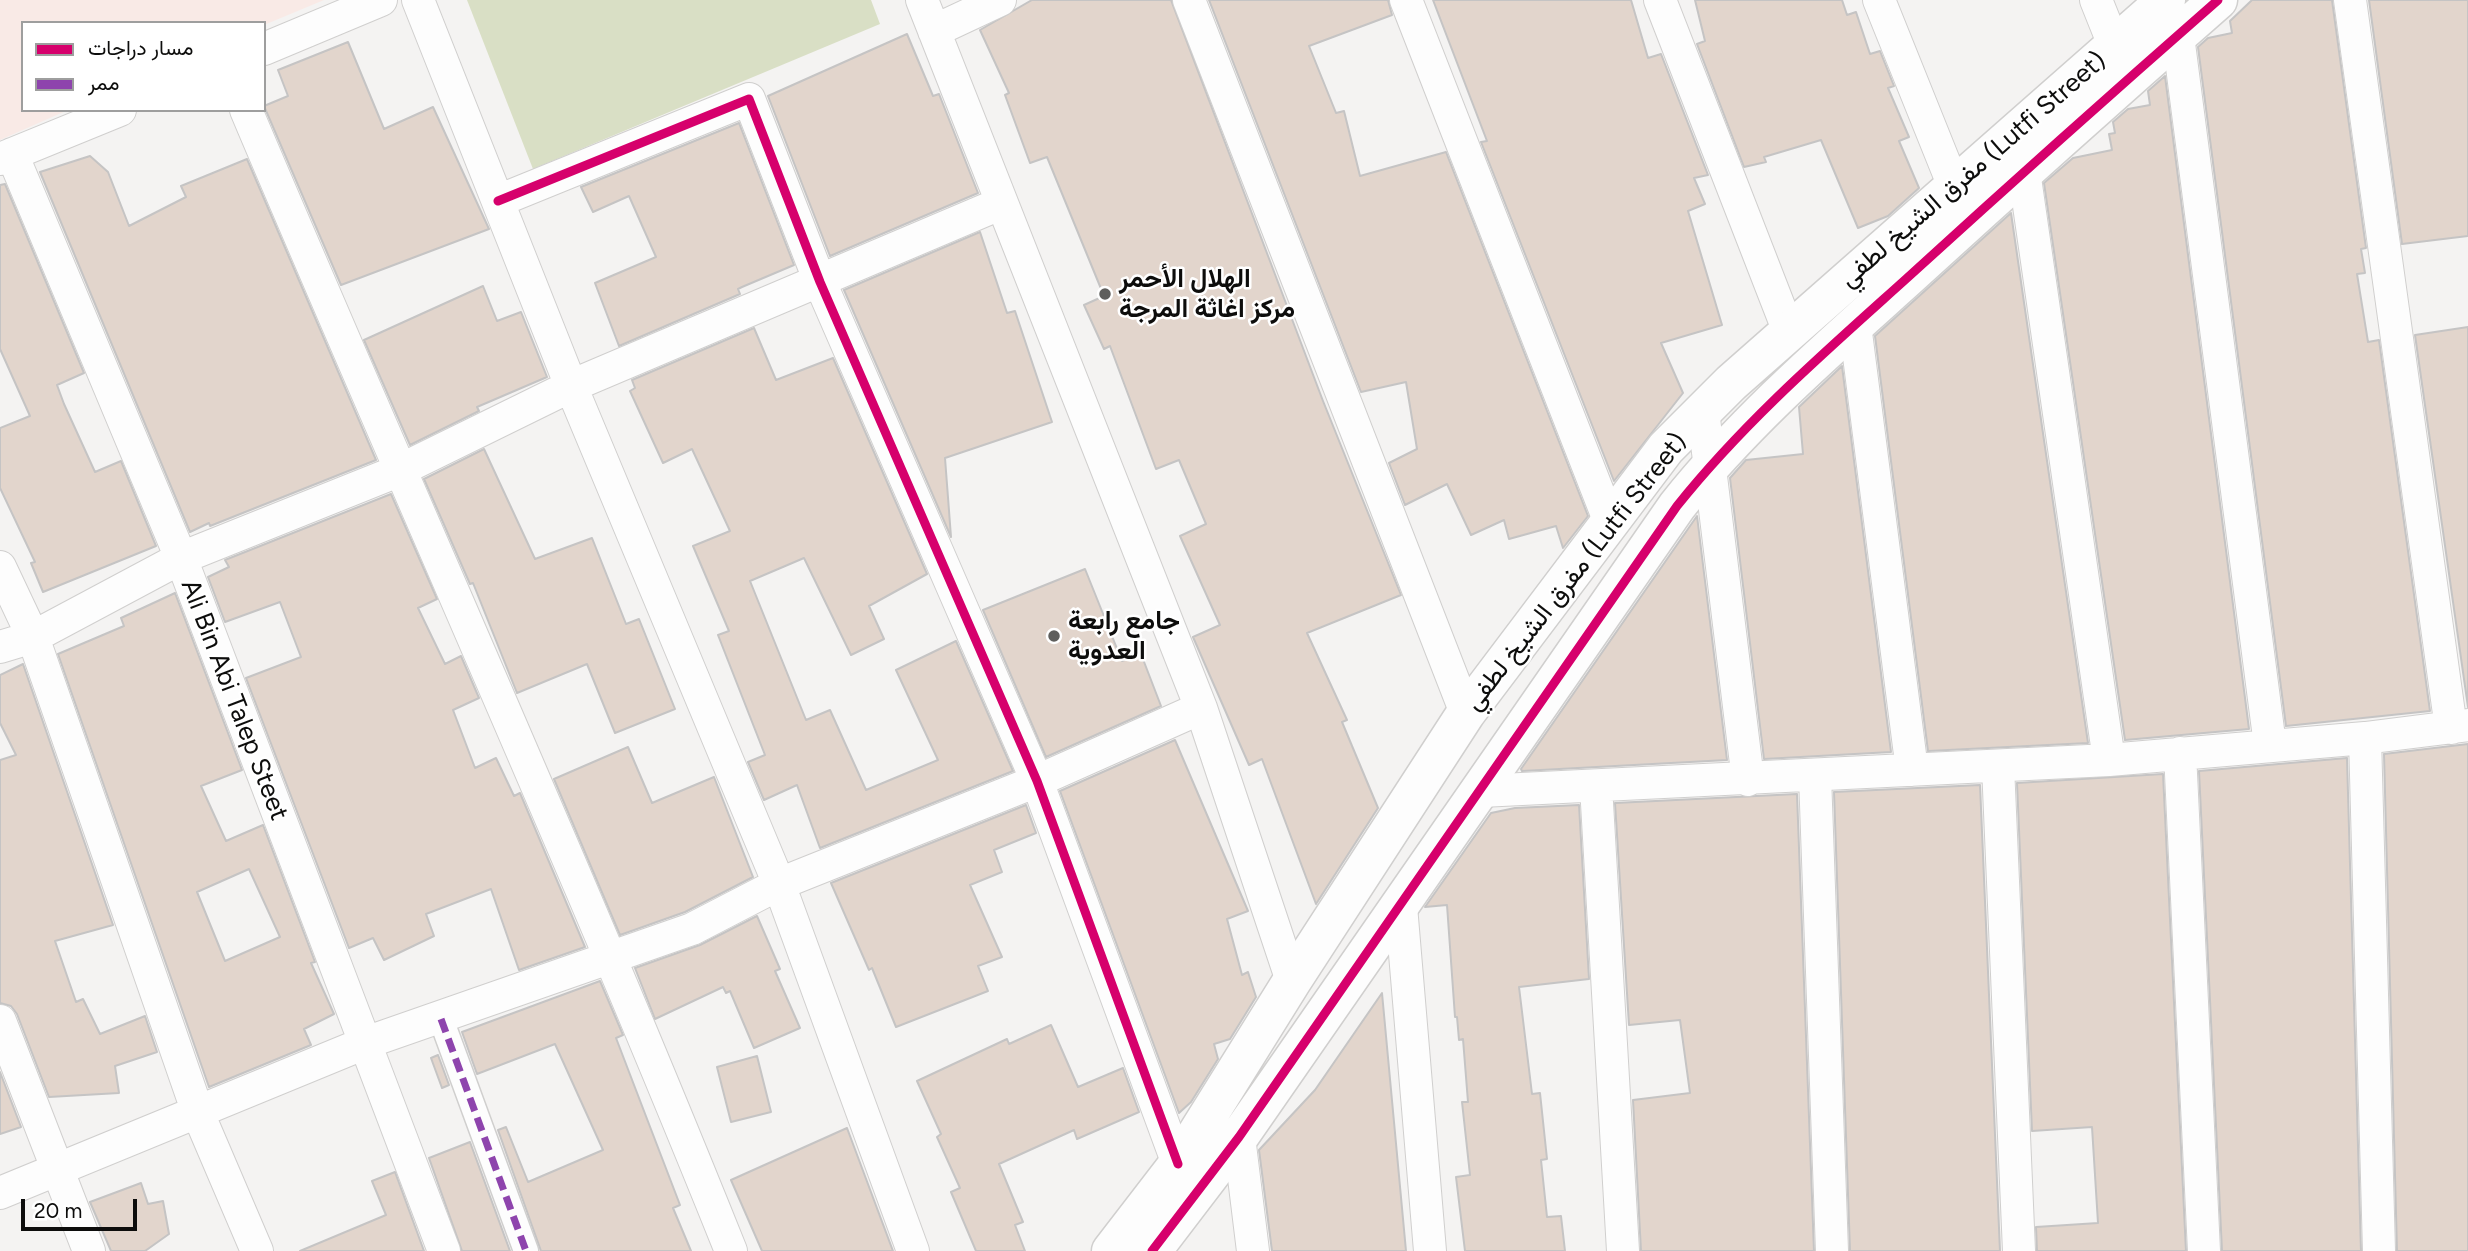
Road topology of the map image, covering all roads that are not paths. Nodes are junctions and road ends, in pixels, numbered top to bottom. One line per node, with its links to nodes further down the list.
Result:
1 (381, 0): 15 (street)
2 (418, 0): 21 (street)
3 (922, 0): 13 (street)
4 (1000, 0): 13 (street)
5 (1189, 0): 36 (street)
6 (1406, 0): 30 (street)
7 (1660, 0): 25 (street)
8 (1879, 0): 20 (street)
9 (2096, 0): 14 (street)
10 (2218, 0): 12 (street)
11 (2350, 0): 37 (street)
12 (2170, 12): 14 (street, مفرق الشيخ لطفي (Lutfi Street)); 19 (street); 39 (street)
13 (934, 31): 22 (street)
14 (2114, 45): 20 (street, مفرق الشيخ لطفي (Lutfi Street))
15 (266, 48)
16 (115, 112): 18 (street)
17 (247, 112): 29 (street)
18 (6, 157): 31 (street, Ali Bin Abi Talep Steet)
19 (2024, 171): 24 (street); 41 (street)
20 (1953, 184): 25 (street, مفرق الشيخ لطفي (Lutfi Street))
21 (498, 201): 23 (street); 26 (street)
22 (1002, 203): 23 (street); 35 (street)
23 (820, 282): 26 (street); 46 (street)
24 (1855, 325): 28 (street); 43 (street)
25 (1788, 332): 27 (street, مفرق الشيخ لطفي (Lutfi Street))
26 (571, 386): 29 (street); 49 (street)
27 (1703, 411): 28 (street); 30 (street, مفرق الشيخ لطفي (Lutfi Street))
28 (1711, 463): 45 (street); 48 (street)
29 (398, 471): 31 (street); 51 (street)
30 (1609, 520): 36 (street, مفرق الشيخ لطفي (Lutfi Street))
31 (181, 558): 33 (street); 55 (street, Ali Bin Abi Talep Steet)
32 (0, 568): 33 (street)
33 (33, 637): 34 (street); 56 (street)
34 (0, 647)
35 (1202, 709): 46 (street); 52 (street)
36 (1466, 713): 52 (street, مفرق الشيخ لطفي (Lutfi Street))
37 (2460, 727): 38 (street)
38 (2365, 738): 39 (street); 75 (street)
39 (2270, 745): 40 (street)
40 (2180, 753): 41 (street); 74 (street)
41 (2109, 760): 42 (street)
42 (1998, 766): 43 (street); 73 (street)
43 (1912, 770): 44 (street)
44 (1815, 776): 45 (street); 72 (street)
45 (1748, 779): 47 (street)
46 (1037, 781): 49 (street); 58 (street)
47 (1596, 786): 48 (street); 71 (street)
48 (1481, 791): 50 (street)
49 (779, 884): 51 (street); 66 (street)
50 (1401, 906): 57 (street); 70 (street)
51 (611, 958): 53 (street); 65 (street)
52 (1292, 981): 58 (street, مفرق الشيخ لطفي (Lutfi Street))
53 (441, 1019): 55 (street); 64 (street)
54 (0, 1021): 59 (street)
55 (365, 1043): 56 (street); 63 (street, Ali Bin Abi Talep Steet)
56 (198, 1113): 59 (street); 62 (street)
57 (1240, 1137): 68 (street); 69 (street)
58 (1178, 1164): 67 (street, مفرق الشيخ لطفي (Lutfi Street))
59 (57, 1169): 60 (street); 61 (street)
60 (0, 1193)
61 (89, 1251)
62 (257, 1251)
63 (444, 1251)
64 (526, 1251)
65 (731, 1251)
66 (913, 1251)
67 (1111, 1251)
68 (1152, 1251)
69 (1253, 1251)
70 (1430, 1251)
71 (1623, 1251)
72 (1832, 1251)
73 (2019, 1251)
74 (2204, 1251)
75 (2379, 1251)

